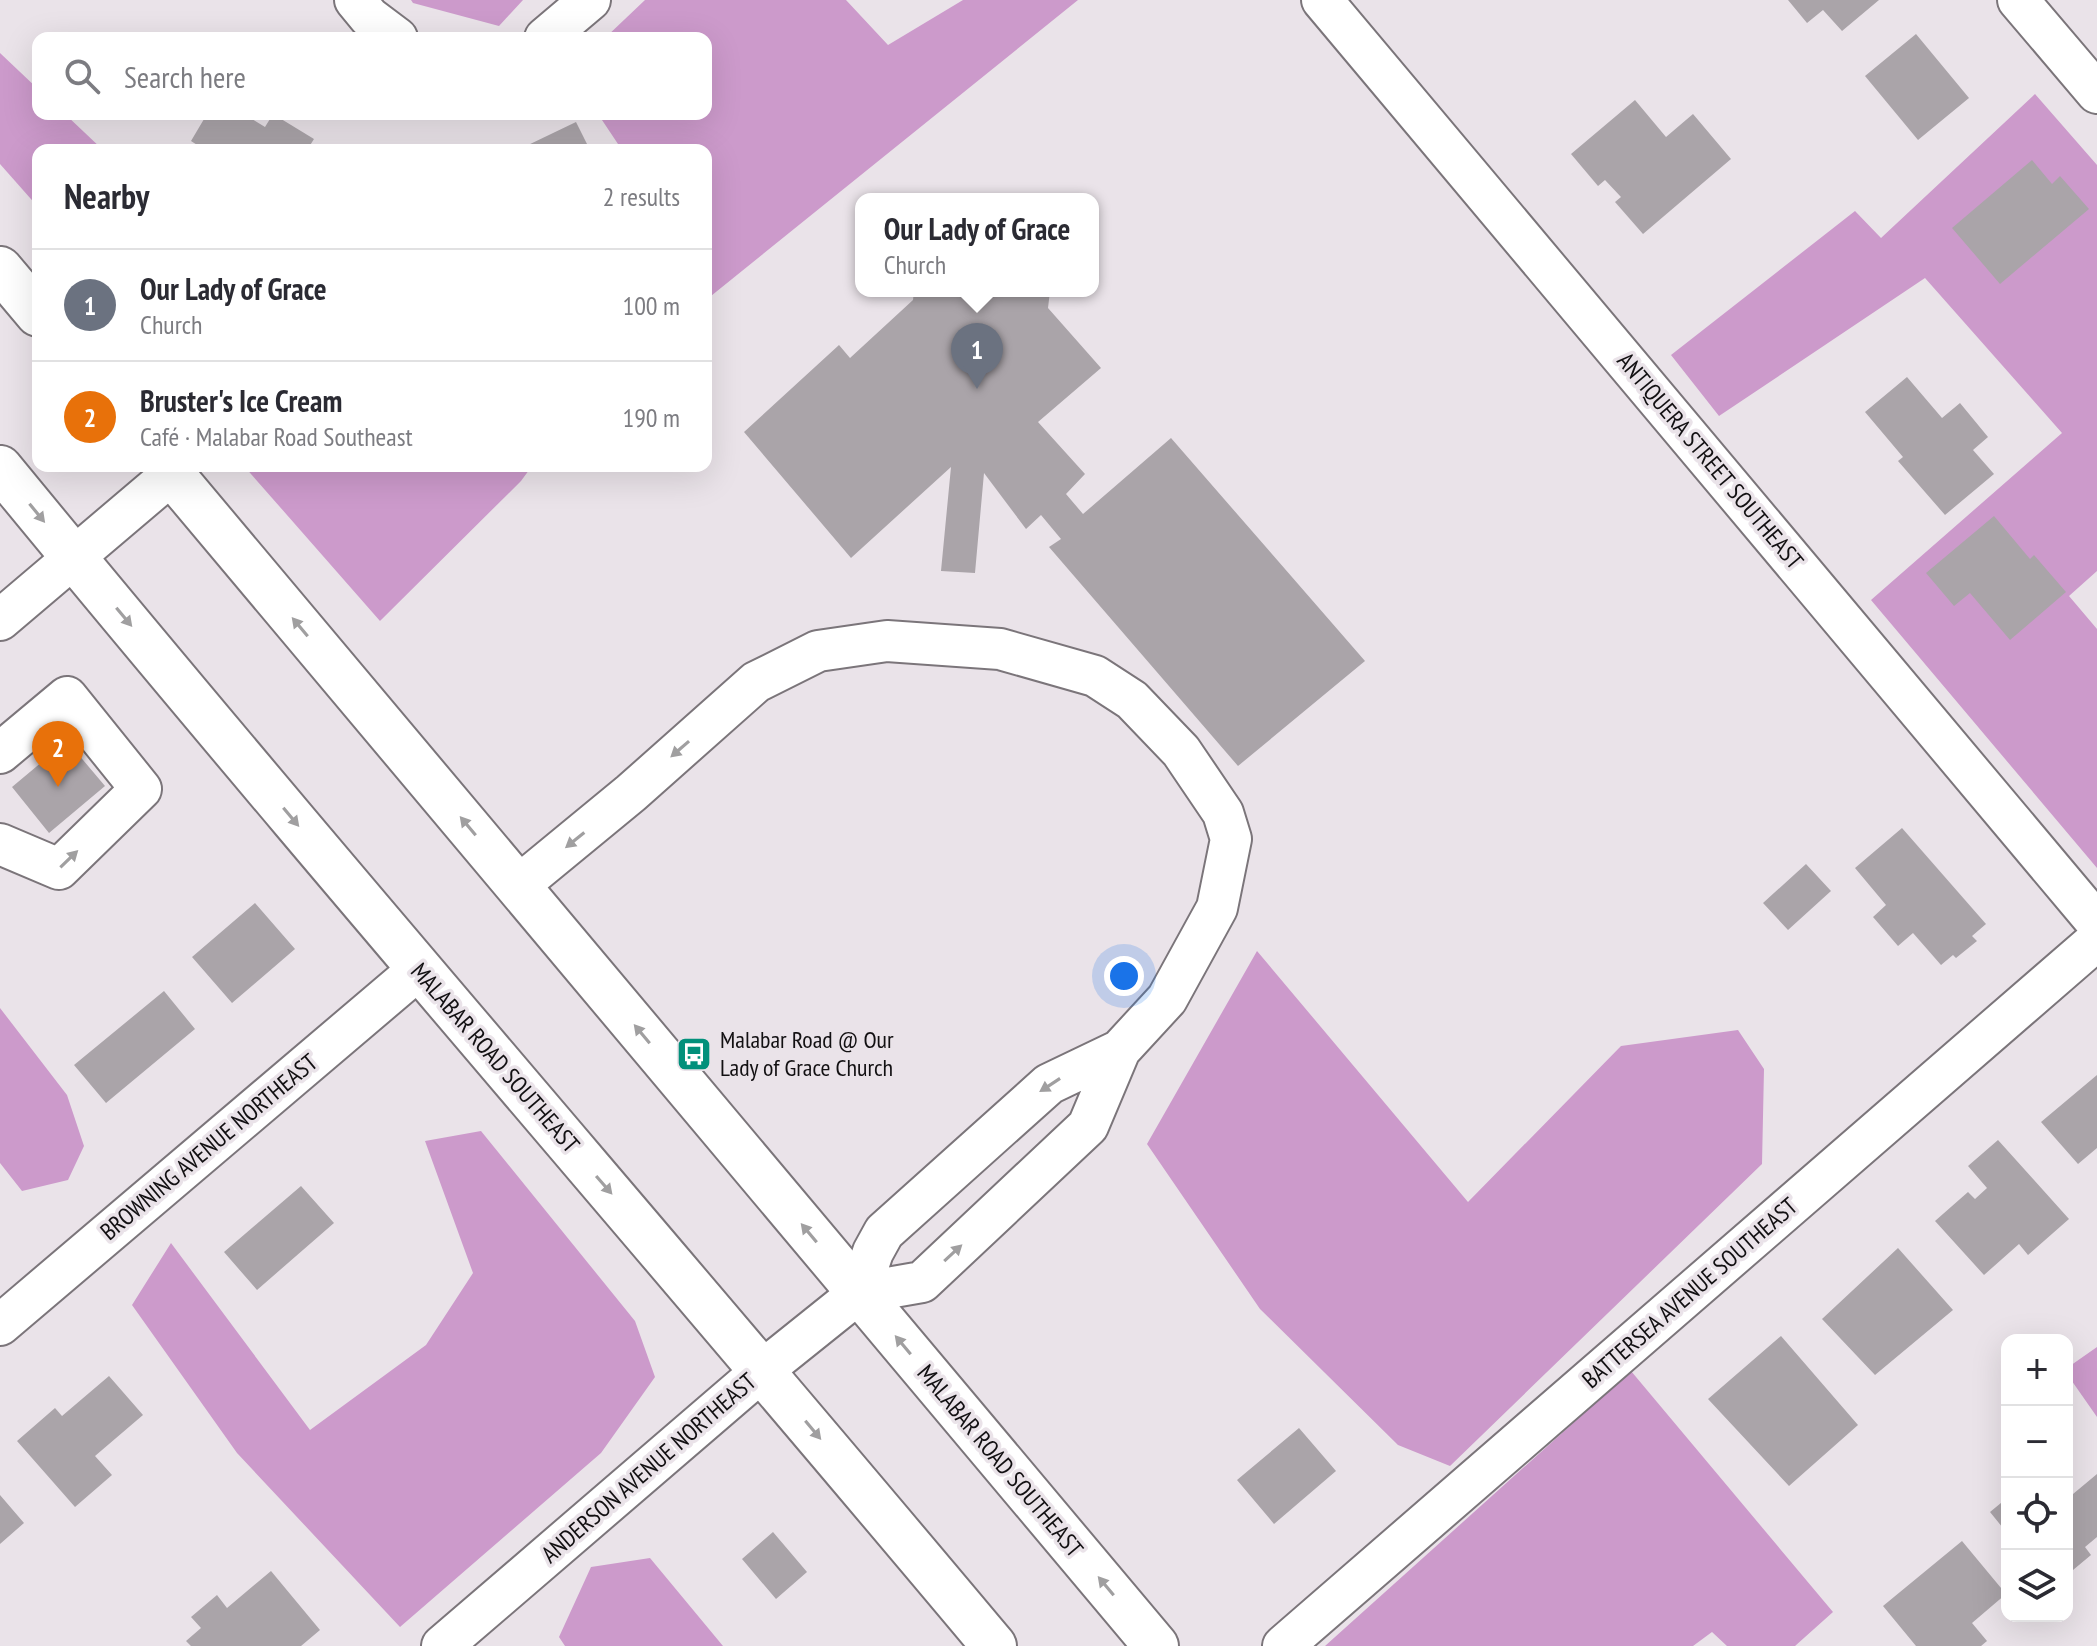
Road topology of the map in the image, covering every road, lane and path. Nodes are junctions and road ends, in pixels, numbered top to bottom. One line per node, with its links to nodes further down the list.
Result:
1 (355, 0): 5 (street)
2 (590, 0): 6 (street)
3 (1322, 0): 18 (street, ANTIQUERA STREET SOUTHEAST)
4 (2018, 0): 7 (street)
5 (389, 32)
6 (552, 32)
7 (2097, 93)
8 (0, 269): 9 (main road)
9 (32, 307)
10 (0, 468): 13 (main road, MALABAR ROAD SOUTHEAST, one-way to 13)
11 (166, 472): 13 (street)
12 (170, 472): 17 (main road, MALABAR ROAD SOUTHEAST, one-way to 12)
13 (74, 558): 14 (street); 20 (main road, MALABAR ROAD SOUTHEAST, one-way to 20)
14 (0, 620)
15 (0, 753): 16 (street, one-way to 15)
16 (0, 844)
17 (518, 886): 21 (street, one-way to 17); 22 (main road, MALABAR ROAD SOUTHEAST, one-way to 17)
18 (2097, 923)
19 (2097, 940): 28 (street, BATTERSEA AVENUE SOUTHEAST)
20 (419, 969): 23 (street, BROWNING AVENUE NORTHEAST); 24 (main road, MALABAR ROAD SOUTHEAST, one-way to 24)
21 (1120, 1050): 22 (street, one-way to 22); 22 (street, one-way to 21)
22 (859, 1293): 24 (street, ANDERSON AVENUE NORTHEAST); 27 (main road, MALABAR ROAD SOUTHEAST, one-way to 22)
23 (0, 1325)
24 (763, 1370): 25 (street, ANDERSON AVENUE NORTHEAST); 26 (main road, MALABAR ROAD SOUTHEAST, one-way to 26)
25 (442, 1646)
26 (994, 1646)
27 (1156, 1646)
28 (1283, 1646)

